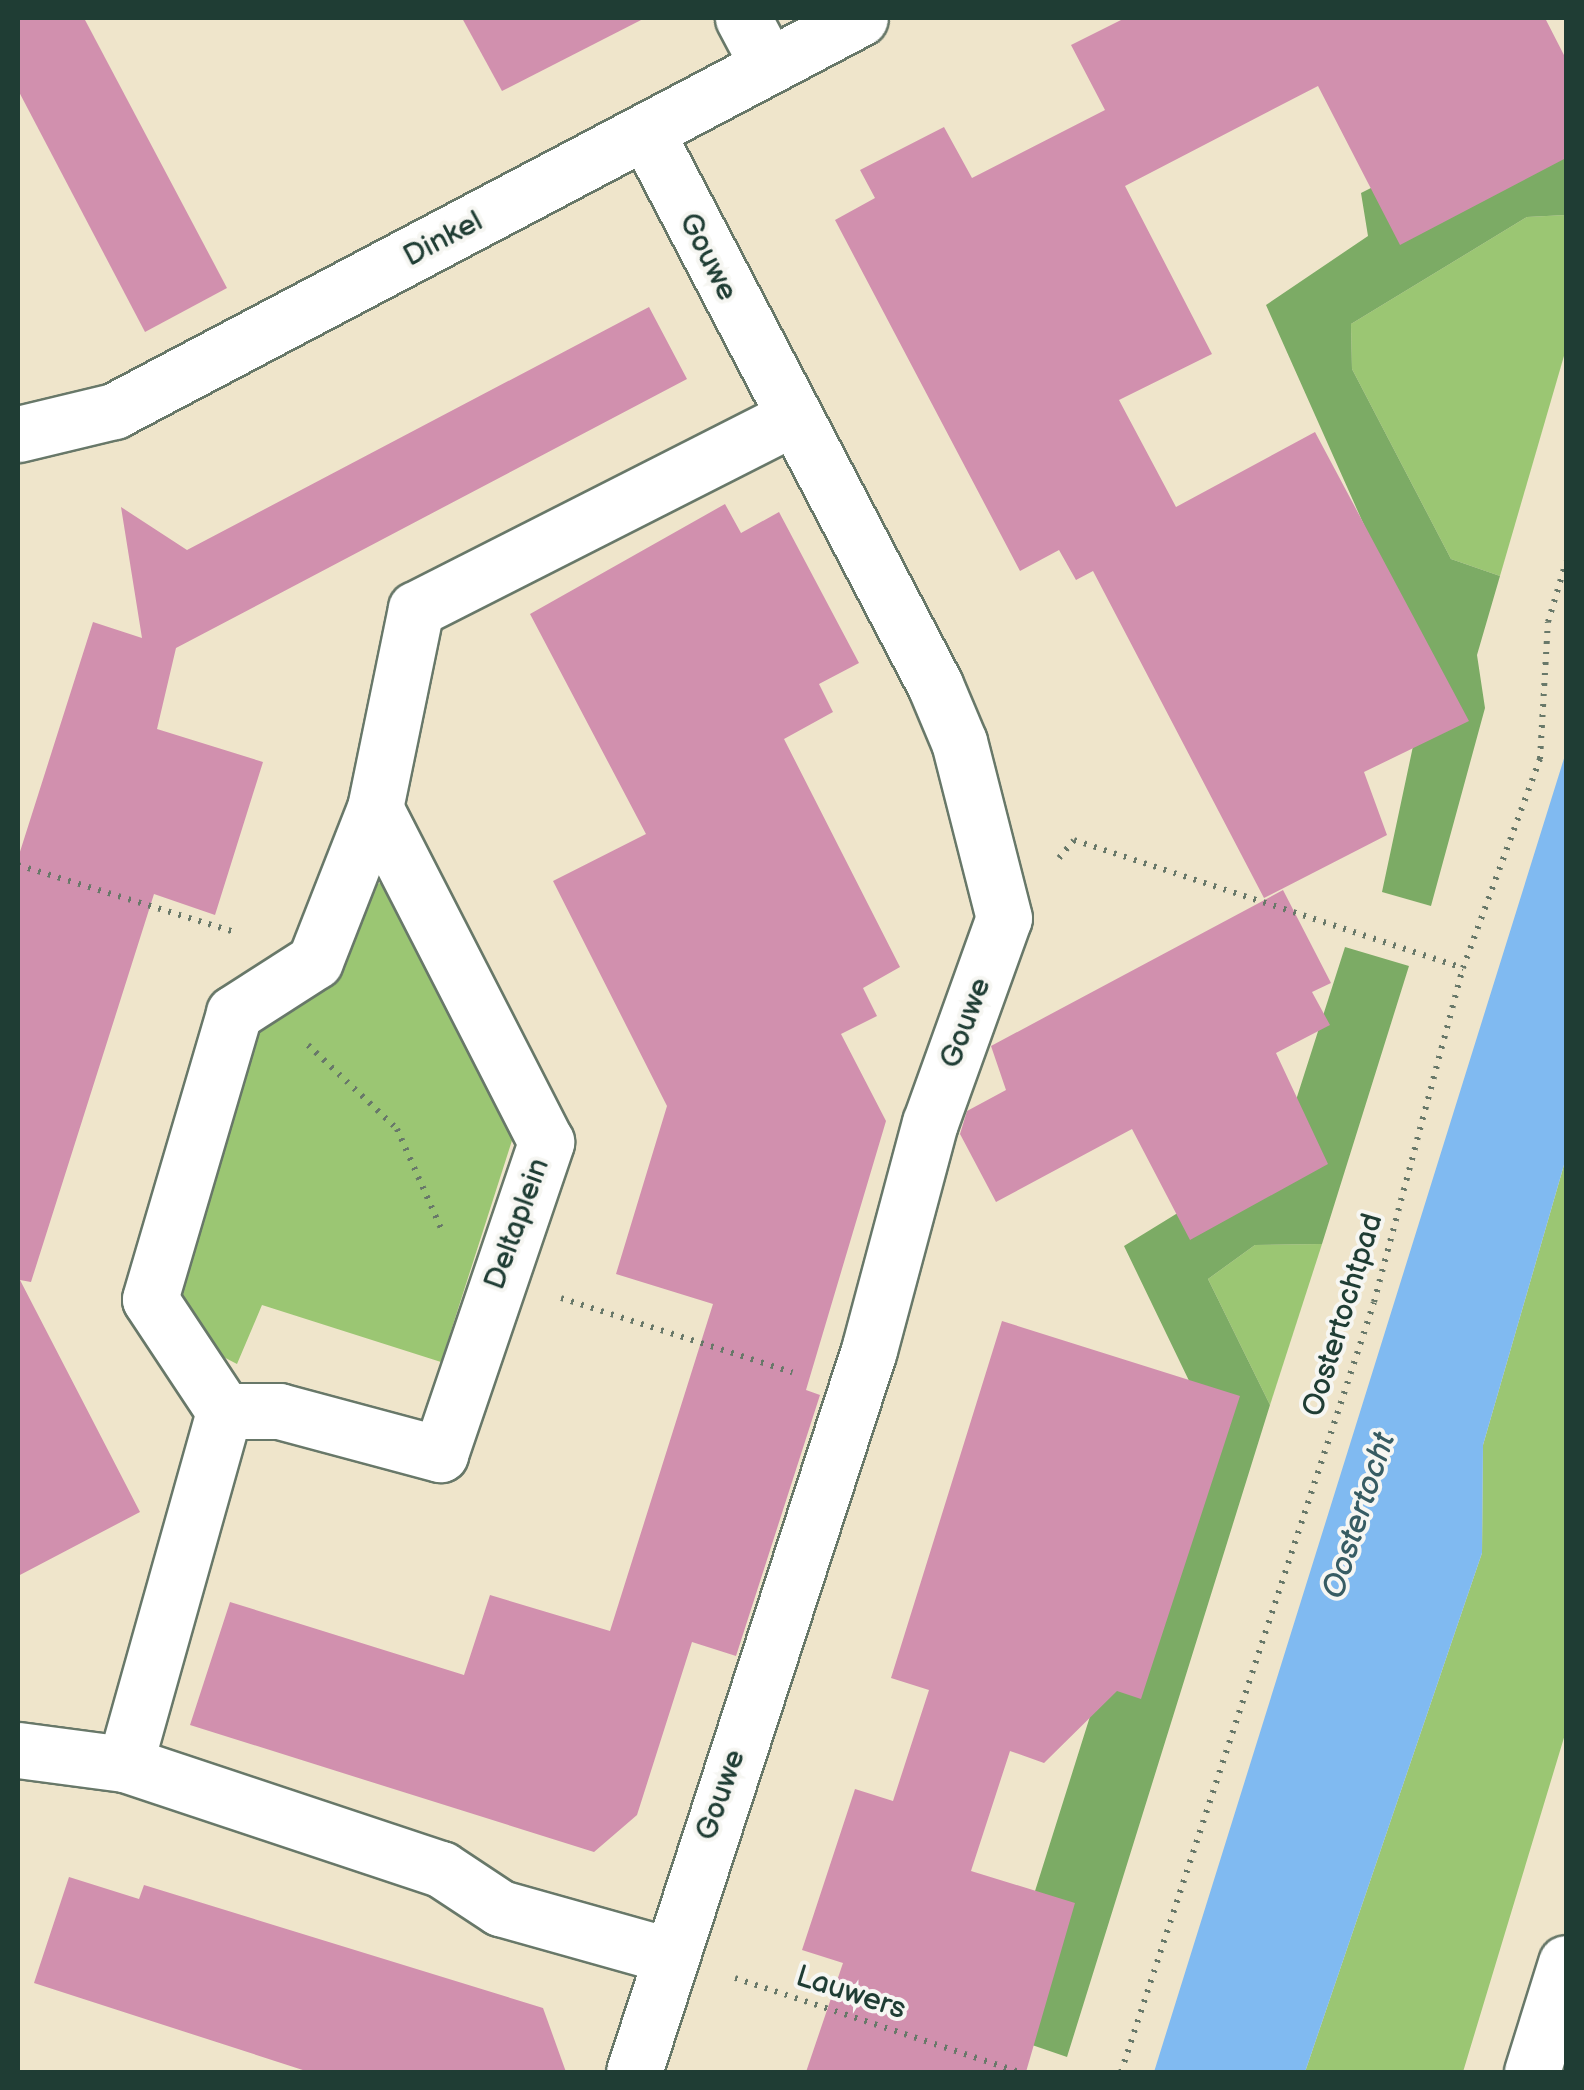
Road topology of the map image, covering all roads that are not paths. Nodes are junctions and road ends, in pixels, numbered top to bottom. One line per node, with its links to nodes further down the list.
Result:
1 (742, 18): 3 (street)
2 (860, 18): 3 (street, Dinkel)
3 (768, 64): 4 (street, Dinkel)
4 (646, 132): 5 (street, Gouwe); 6 (street, Dinkel)
5 (790, 419): 7 (street); 11 (street, Gouwe)
6 (18, 434)
7 (375, 808): 8 (street); 8 (street, Deltaplein)
8 (224, 1410): 10 (street)
9 (18, 1750): 10 (street)
10 (125, 1764): 11 (street)
11 (667, 1956): 13 (street, Gouwe)
12 (1566, 1963): 14 (street)
13 (634, 2072)
14 (1532, 2072)

